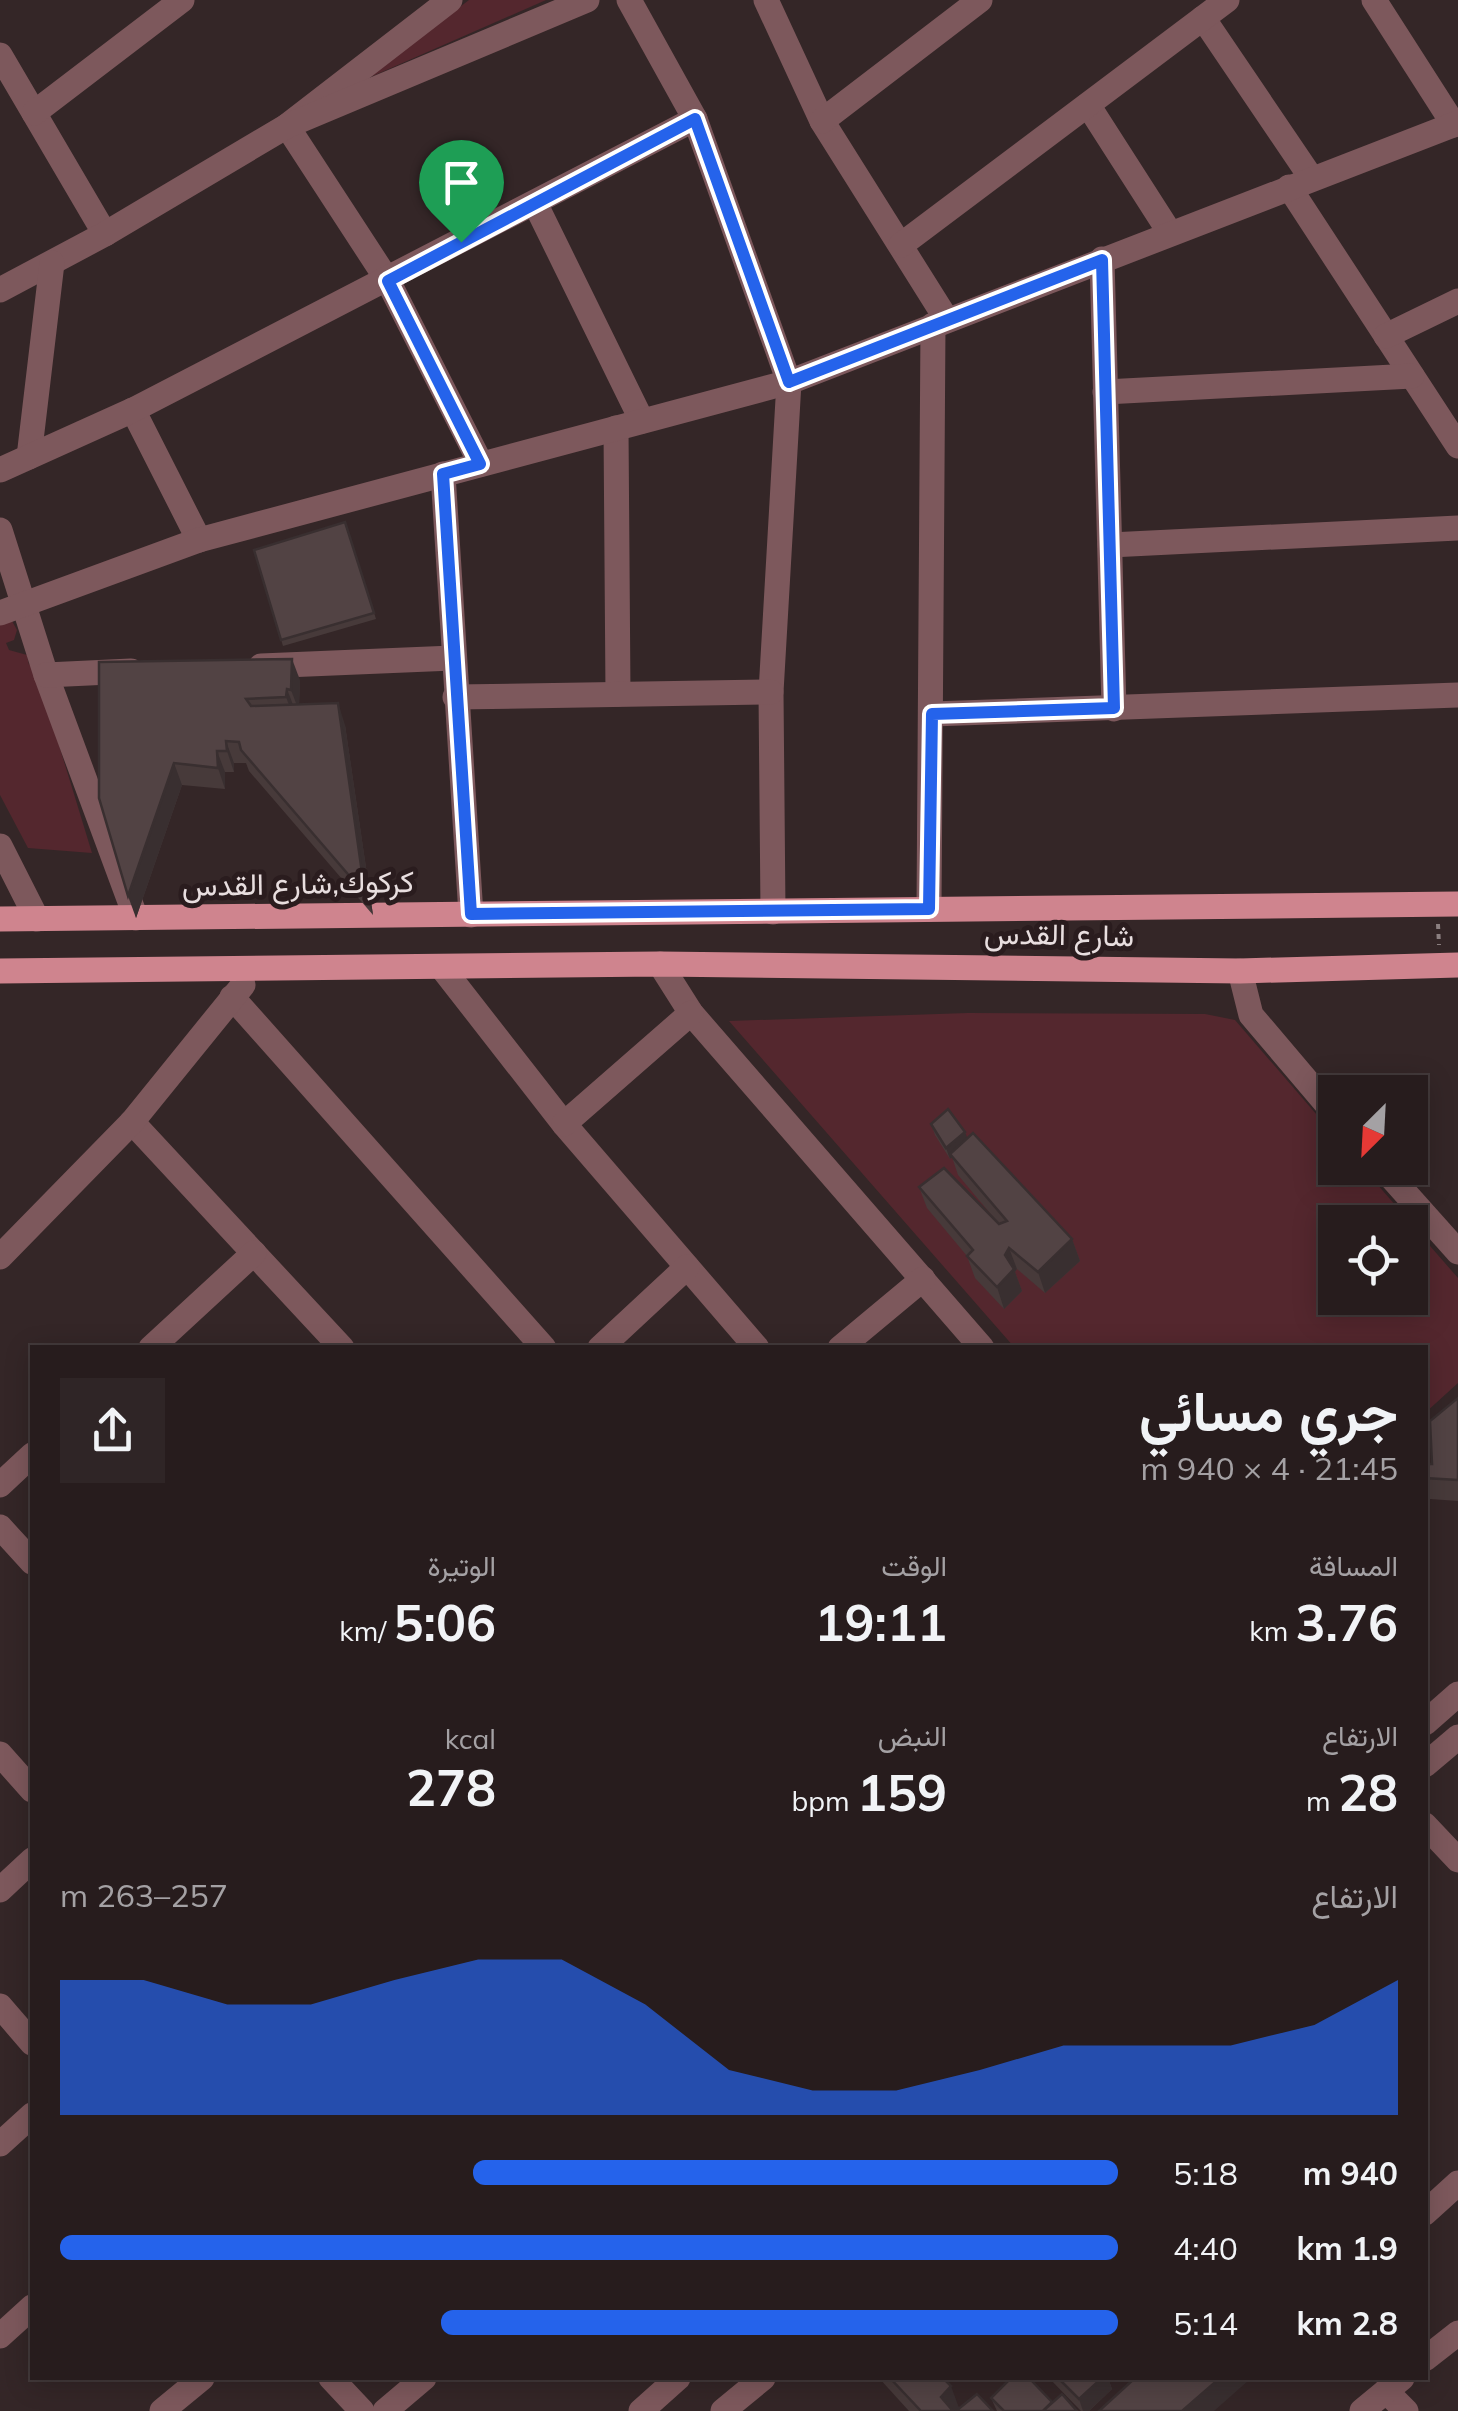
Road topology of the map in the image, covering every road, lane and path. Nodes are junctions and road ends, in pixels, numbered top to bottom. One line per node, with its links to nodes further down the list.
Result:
1 (182, 0): 12 (street)
2 (450, 0): 16 (street)
3 (587, 0): 16 (street)
4 (629, 0): 13 (street)
5 (766, 0): 14 (street)
6 (980, 0): 14 (street)
7 (1227, 0): 9 (street)
8 (1374, 0): 15 (street)
9 (1203, 18): 11 (street); 17 (street)
10 (0, 56): 12 (street)
11 (1088, 105): 19 (street); 21 (street)
12 (34, 113): 20 (street)
13 (695, 119): 18 (street); 30 (street)
14 (822, 121): 21 (street)
15 (1456, 124): 17 (street)
16 (287, 126): 20 (street); 24 (street)
17 (1301, 183): 19 (street); 28 (street)
18 (535, 203): 24 (street); 33 (street)
19 (1170, 233): 22 (street)
20 (105, 234): 23 (street)
21 (901, 245): 27 (street)
22 (1102, 260): 27 (street); 31 (street)
23 (52, 262): 25 (street); 36 (street)
24 (388, 281): 32 (street); 37 (street)
25 (0, 290)
26 (1458, 302): 28 (street)
27 (940, 323): 30 (street); 54 (street)
28 (1386, 336): 29 (street)
29 (1412, 376): 31 (street); 35 (street)
30 (789, 382): 33 (street); 49 (street)
31 (1105, 392): 43 (street)
32 (133, 410): 36 (street); 42 (street)
33 (642, 421): 34 (street)
34 (616, 428): 37 (street); 50 (street)
35 (1458, 446)
36 (29, 457): 38 (street)
37 (480, 464): 39 (street)
38 (0, 470)
39 (443, 474): 42 (street); 45 (street)
40 (1458, 528): 43 (street)
41 (0, 530): 44 (street)
42 (199, 540): 44 (street)
43 (1110, 545): 53 (street)
44 (11, 609): 48 (street)
45 (452, 658): 46 (street); 52 (street)
46 (240, 667)
47 (162, 670): 48 (street)
48 (46, 675): 61 (street)
49 (771, 692): 50 (street); 59 (street)
50 (618, 694): 52 (street)
51 (1458, 695): 53 (street)
52 (454, 697): 60 (street)
53 (1114, 708): 54 (street)
54 (932, 714): 57 (street)
55 (0, 846): 62 (street)
56 (1448, 904): 57 (main road, شارع القدس); 65 (path)
57 (929, 909): 58 (main road, شارع القدس)
58 (896, 911): 59 (main road, كركوك,شارع القدس)
59 (773, 912): 60 (main road, كركوك,شارع القدس)
60 (471, 914): 61 (main road, كركوك,شارع القدس)
61 (136, 918): 62 (main road, كركوك,شارع القدس)
62 (37, 919): 63 (main road, كركوك,شارع القدس)
63 (0, 920)
64 (660, 964): 67 (main road); 69 (main road, شارع القدس); 71 (street)
65 (1448, 965): 69 (main road, شارع القدس)
66 (255, 969): 67 (main road); 68 (main road); 70 (street)
67 (443, 969): 74 (street)
68 (0, 971)
69 (1240, 971): 72 (street)
70 (232, 997): 73 (street); 83 (street)
71 (691, 1012): 74 (street); 80 (street)
72 (1318, 1094)
73 (132, 1122): 77 (street); 78 (street)
74 (564, 1124): 79 (street)
75 (1398, 1185): 76 (street)
76 (1458, 1252)
77 (254, 1253): 81 (street); 82 (street)
78 (0, 1257)
79 (687, 1267): 84 (street); 85 (street)
80 (924, 1279): 86 (street); 87 (street)
81 (154, 1345)
82 (339, 1345)
83 (541, 1345)
84 (603, 1345)
85 (754, 1345)
86 (844, 1345)
87 (979, 1345)
88 (30, 1458): 89 (street)
89 (0, 1485)
90 (0, 1527): 91 (street)
91 (30, 1560)
92 (1458, 1694): 93 (street)
93 (1428, 1720)
94 (1458, 1737): 96 (street)
95 (0, 1754): 97 (street)
96 (1428, 1762)
97 (30, 1788)
98 (1428, 1828): 99 (street)
99 (1458, 1860)
100 (30, 1862): 101 (street)
101 (0, 1890)
102 (0, 2006): 103 (street)
103 (30, 2041)
104 (30, 2117): 105 (street)
105 (0, 2144)
106 (1458, 2183): 107 (street)
107 (1428, 2210)
108 (30, 2309): 110 (street)
109 (1458, 2333): 111 (street)
110 (0, 2336)
111 (1428, 2357)
112 (200, 2380): 118 (street)
113 (333, 2380): 119 (street)
114 (422, 2380): 120 (street)
115 (676, 2380): 121 (street)
116 (1395, 2382): 123 (street); 124 (street)
117 (755, 2394): 122 (street)
118 (162, 2411)
119 (362, 2411)
120 (386, 2411)
121 (642, 2411)
122 (723, 2411)
123 (1362, 2411)
124 (1406, 2411)

